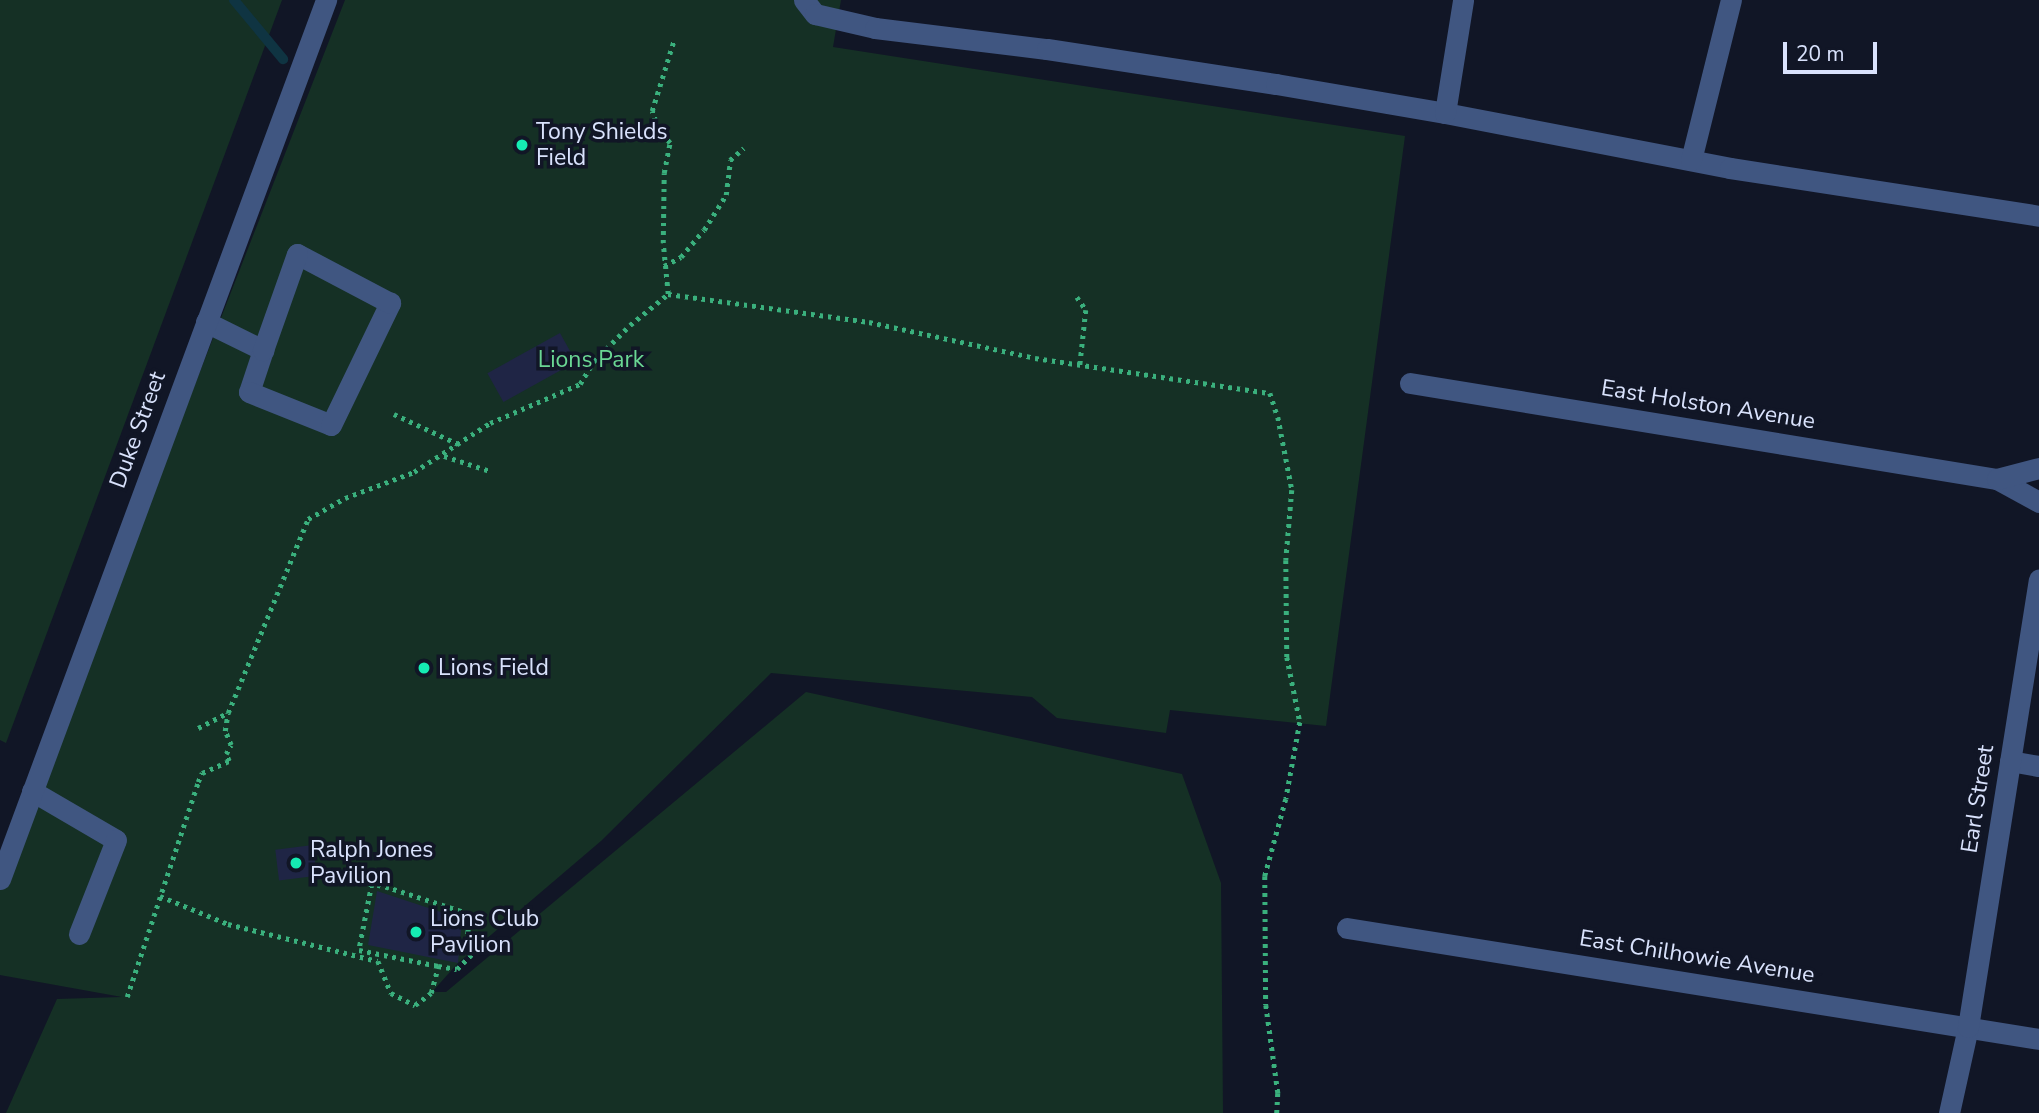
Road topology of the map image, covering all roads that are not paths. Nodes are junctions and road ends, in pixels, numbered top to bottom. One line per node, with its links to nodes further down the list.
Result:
1 (326, 0): 8 (street, Duke Street)
2 (804, 0): 5 (street)
3 (1463, 0): 5 (street)
4 (1731, 0): 6 (street)
5 (1446, 113): 6 (street)
6 (1691, 160): 7 (street)
7 (2039, 216)
8 (206, 322): 9 (street); 17 (street, Duke Street)
9 (263, 350): 9 (street)
10 (1410, 383): 12 (street, East Holston Avenue)
11 (2039, 468): 12 (street, East Holston Avenue)
12 (1997, 478): 13 (street, East Holston Avenue)
13 (2039, 502)
14 (2039, 580): 15 (street, Earl Street)
15 (2010, 761): 16 (street); 21 (street, Earl Street)
16 (2039, 766)
17 (33, 791): 18 (street, Duke Street); 20 (street)
18 (0, 879)
19 (1347, 928): 21 (street, East Chilhowie Avenue)
20 (79, 934)
21 (1968, 1027): 22 (street, East Chilhowie Avenue); 23 (street, Earl Street)
22 (2039, 1039)
23 (1949, 1113)

